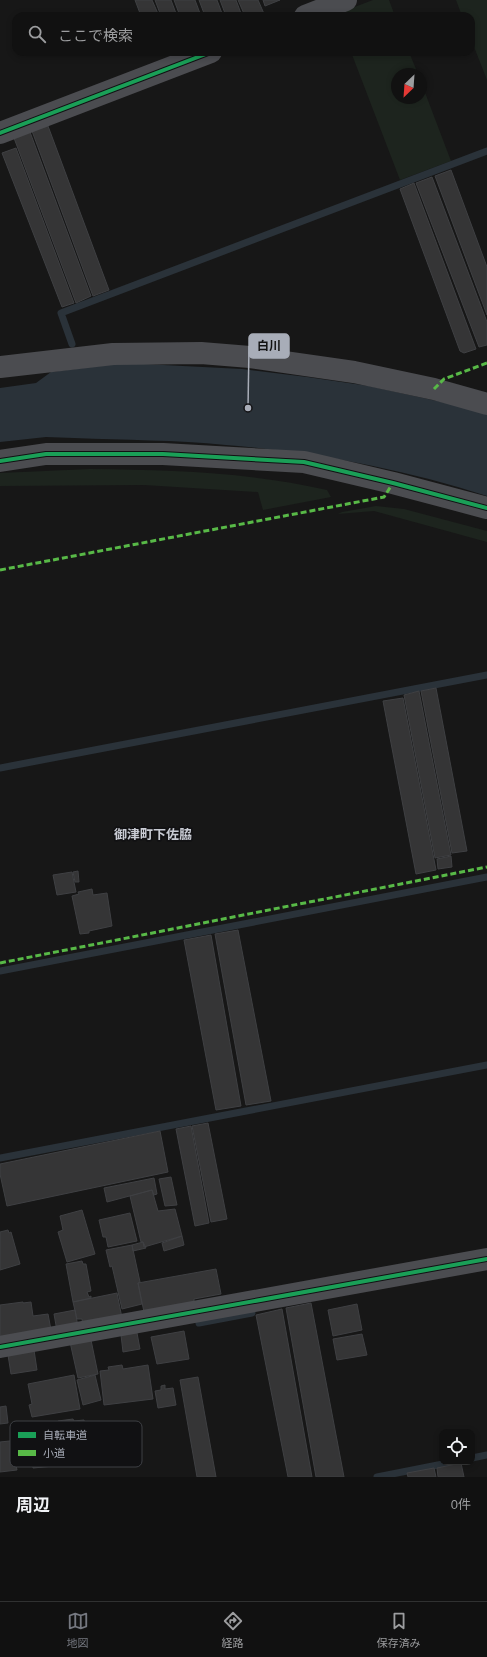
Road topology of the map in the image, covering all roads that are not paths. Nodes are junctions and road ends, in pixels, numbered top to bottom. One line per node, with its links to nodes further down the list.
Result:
1 (346, 0): 2 (street)
2 (315, 12)
3 (200, 56): 4 (street)
4 (0, 132)
5 (0, 367): 6 (street)
6 (487, 404)
7 (0, 461): 8 (street)
8 (487, 508)
9 (487, 1259): 10 (street)
10 (0, 1348)

